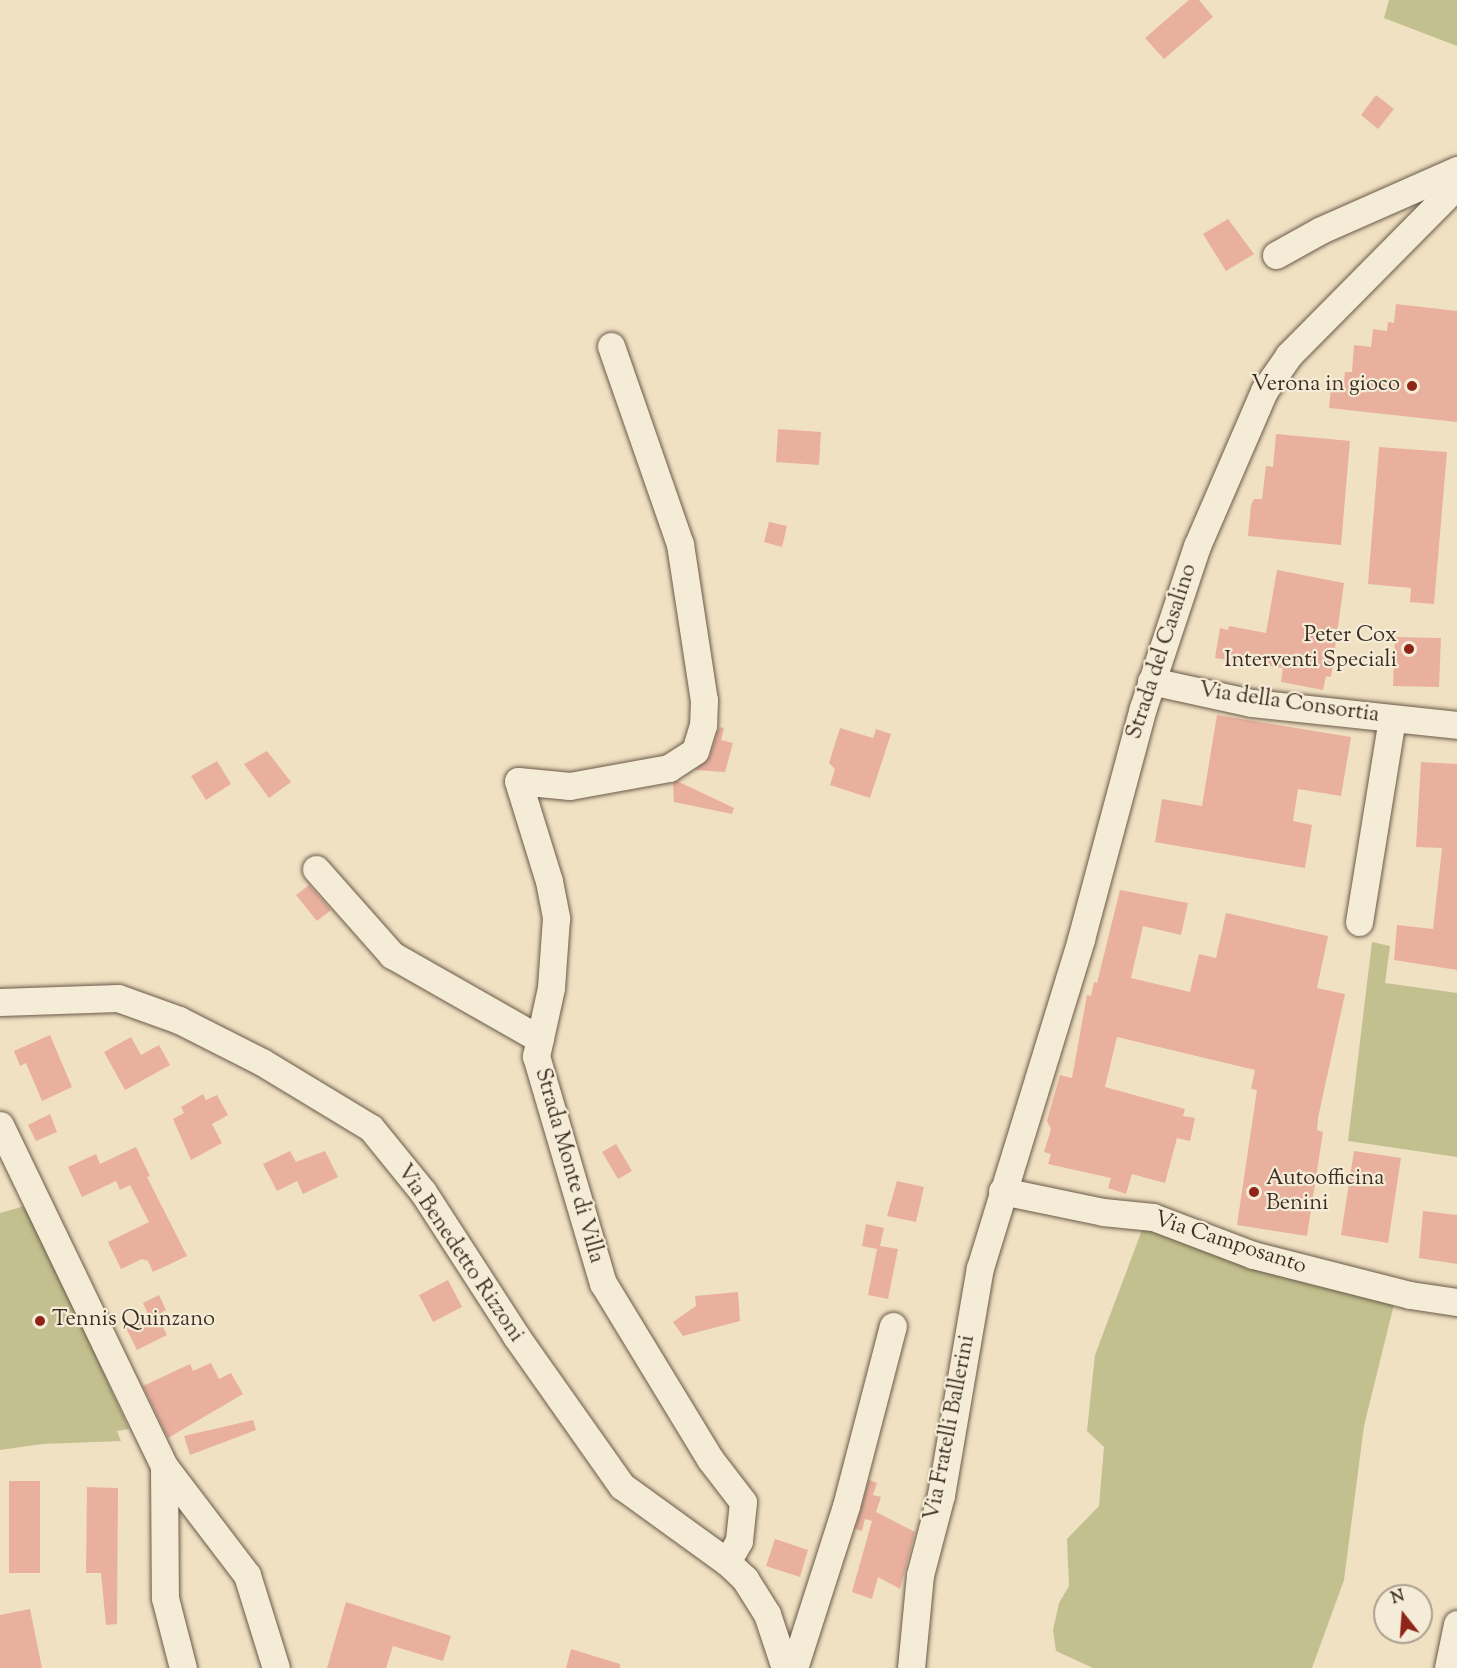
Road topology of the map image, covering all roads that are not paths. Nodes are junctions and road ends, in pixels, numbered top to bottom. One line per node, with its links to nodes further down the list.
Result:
1 (1457, 170): 3 (street)
2 (1457, 185): 5 (street, Strada del Casalino)
3 (1276, 255)
4 (611, 346): 11 (street, Strada Monte di Villa)
5 (1151, 681): 6 (street, Via della Consortia); 13 (street, Strada del Casalino)
6 (1392, 719): 7 (street, Via della Consortia); 9 (street, Via della Consortia)
7 (1457, 724)
8 (316, 869): 11 (street)
9 (1359, 922)
10 (0, 1002): 17 (street, Via Benedetto Rizzoni)
11 (540, 1039): 17 (street, Strada Monte di Villa)
12 (0, 1125): 16 (street)
13 (1002, 1191): 14 (street, Via Camposanto); 18 (street, Via Fratelli Ballerini)
14 (1457, 1302)
15 (893, 1326): 23 (street)
16 (164, 1466): 20 (street); 21 (street)
17 (727, 1562): 22 (street)
18 (920, 1575): 24 (street); 25 (street, Via Fratelli Ballerini)
19 (1457, 1624): 26 (street)
20 (183, 1668)
21 (276, 1668)
22 (785, 1668)
23 (794, 1668)
24 (893, 1668)
25 (911, 1668)
26 (1448, 1668)

